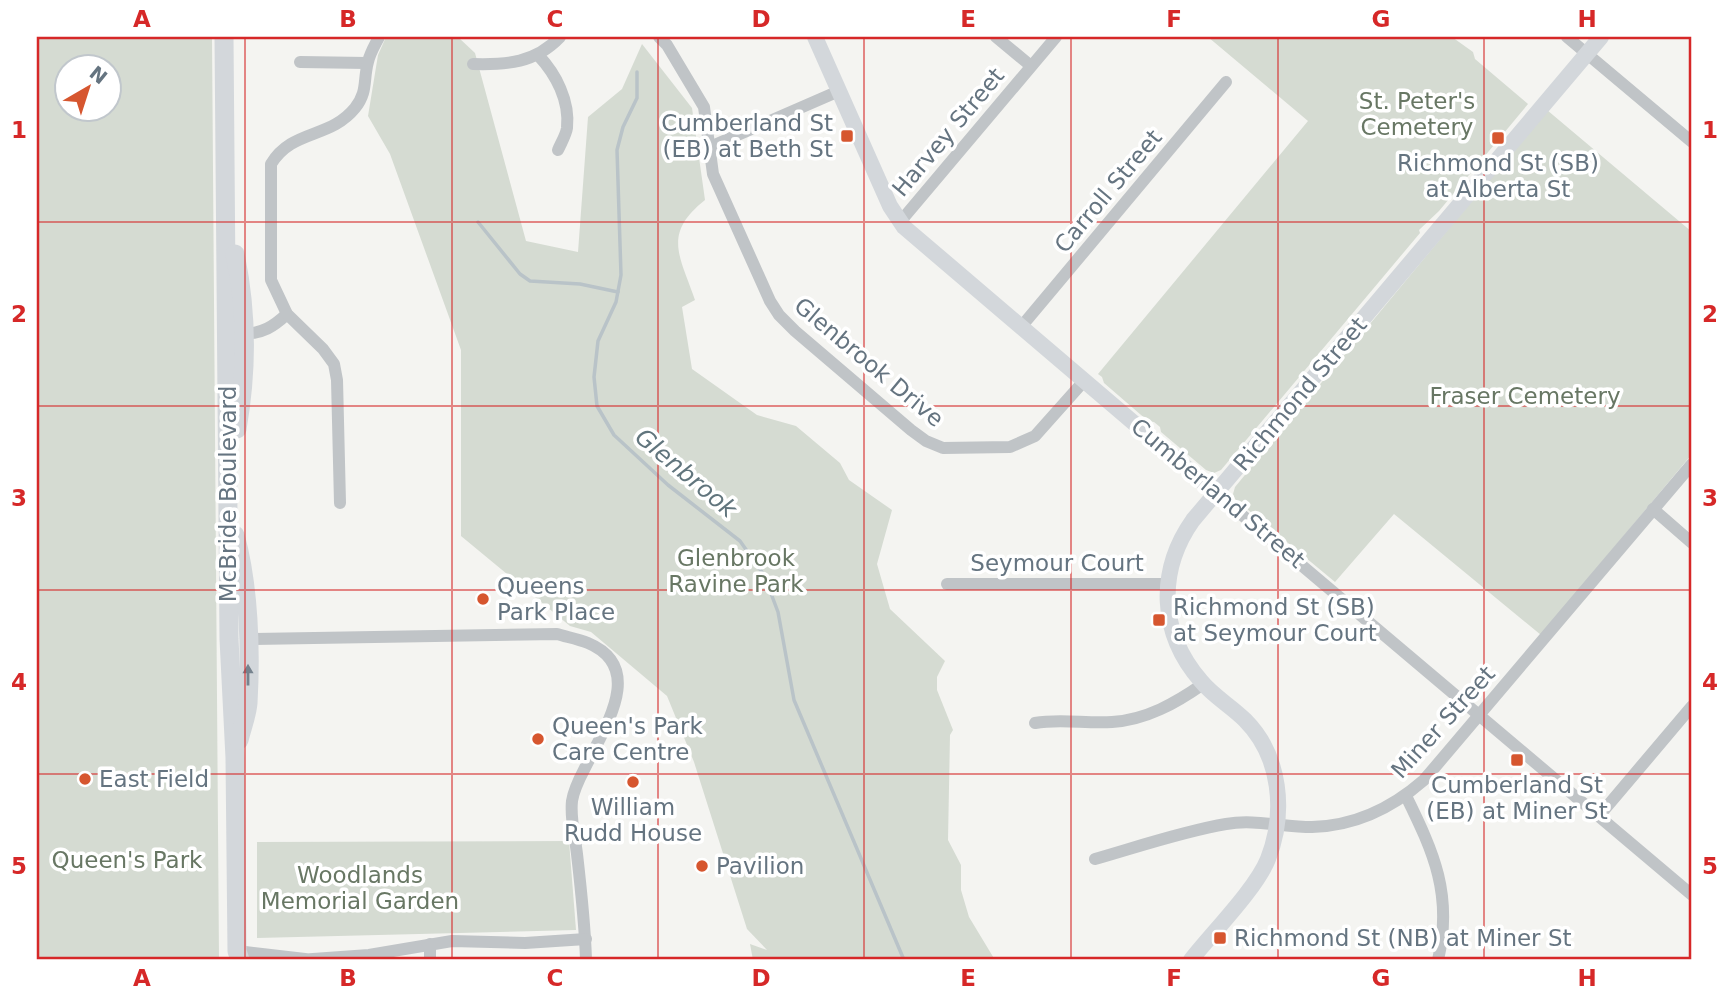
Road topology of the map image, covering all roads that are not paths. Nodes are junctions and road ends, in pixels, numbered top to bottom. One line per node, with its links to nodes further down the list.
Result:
1 (224, 37): 21 (main road, McBride Boulevard)
2 (379, 37): 13 (street)
3 (560, 37): 11 (street)
4 (659, 37): 19 (street, Glenbrook Drive)
5 (815, 37): 17 (street, Cumberland Street)
6 (996, 37): 15 (street)
7 (1056, 37): 15 (street, Harvey Street)
8 (1567, 37): 10 (street)
9 (1601, 37): 10 (street, Richmond Street)
10 (1587, 54): 18 (street); 29 (street, Richmond Street)
11 (538, 55): 14 (street); 20 (street)
12 (300, 62): 13 (street)
13 (367, 63): 23 (street)
14 (473, 64)
15 (1031, 66): 22 (street, Harvey Street)
16 (1226, 82): 24 (street, Carroll Street)
17 (839, 91): 19 (street); 22 (street, Cumberland Street)
18 (1692, 142)
19 (710, 147): 26 (street, Glenbrook Drive)
20 (558, 150)
21 (226, 208): 25 (main road); 28 (main road, McBride Boulevard)
22 (900, 222): 24 (street, Cumberland Street)
23 (287, 314): 25 (street); 30 (street)
24 (1021, 327): 26 (street, Cumberland Street)
25 (244, 334): 28 (main road)
26 (1084, 381): 29 (street, Cumberland Street)
27 (1692, 464): 31 (street, Miner Street)
28 (228, 479): 32 (main road, McBride Boulevard)
29 (1216, 493): 35 (street, Richmond Street); 39 (street, Cumberland Street)
30 (340, 503)
31 (1653, 509): 33 (street); 39 (street, Miner Street)
32 (228, 510): 36 (main road); 41 (main road, McBride Boulevard)
33 (1692, 543)
34 (947, 584): 35 (street, Seymour Court)
35 (1167, 584): 37 (street, Richmond Street)
36 (248, 639): 41 (main road, one-way to 36); 47 (street)
37 (1203, 684): 40 (street); 44 (street, Richmond Street)
38 (1692, 706): 43 (street)
39 (1480, 714): 42 (street, Miner Street); 43 (street, Cumberland Street)
40 (1035, 723)
41 (234, 758): 49 (main road, McBride Boulevard)
42 (1406, 796): 44 (street, Miner Street); 54 (street)
43 (1599, 816): 46 (street, Cumberland Street)
44 (1276, 824): 45 (street, Miner Street); 53 (street, Richmond Street)
45 (1095, 859)
46 (1692, 895)
47 (586, 939): 48 (street); 52 (street)
48 (430, 944): 50 (street); 51 (street)
49 (237, 957): 50 (street)
50 (302, 960)
51 (430, 960)
52 (586, 960)
53 (1191, 960)
54 (1438, 960)

